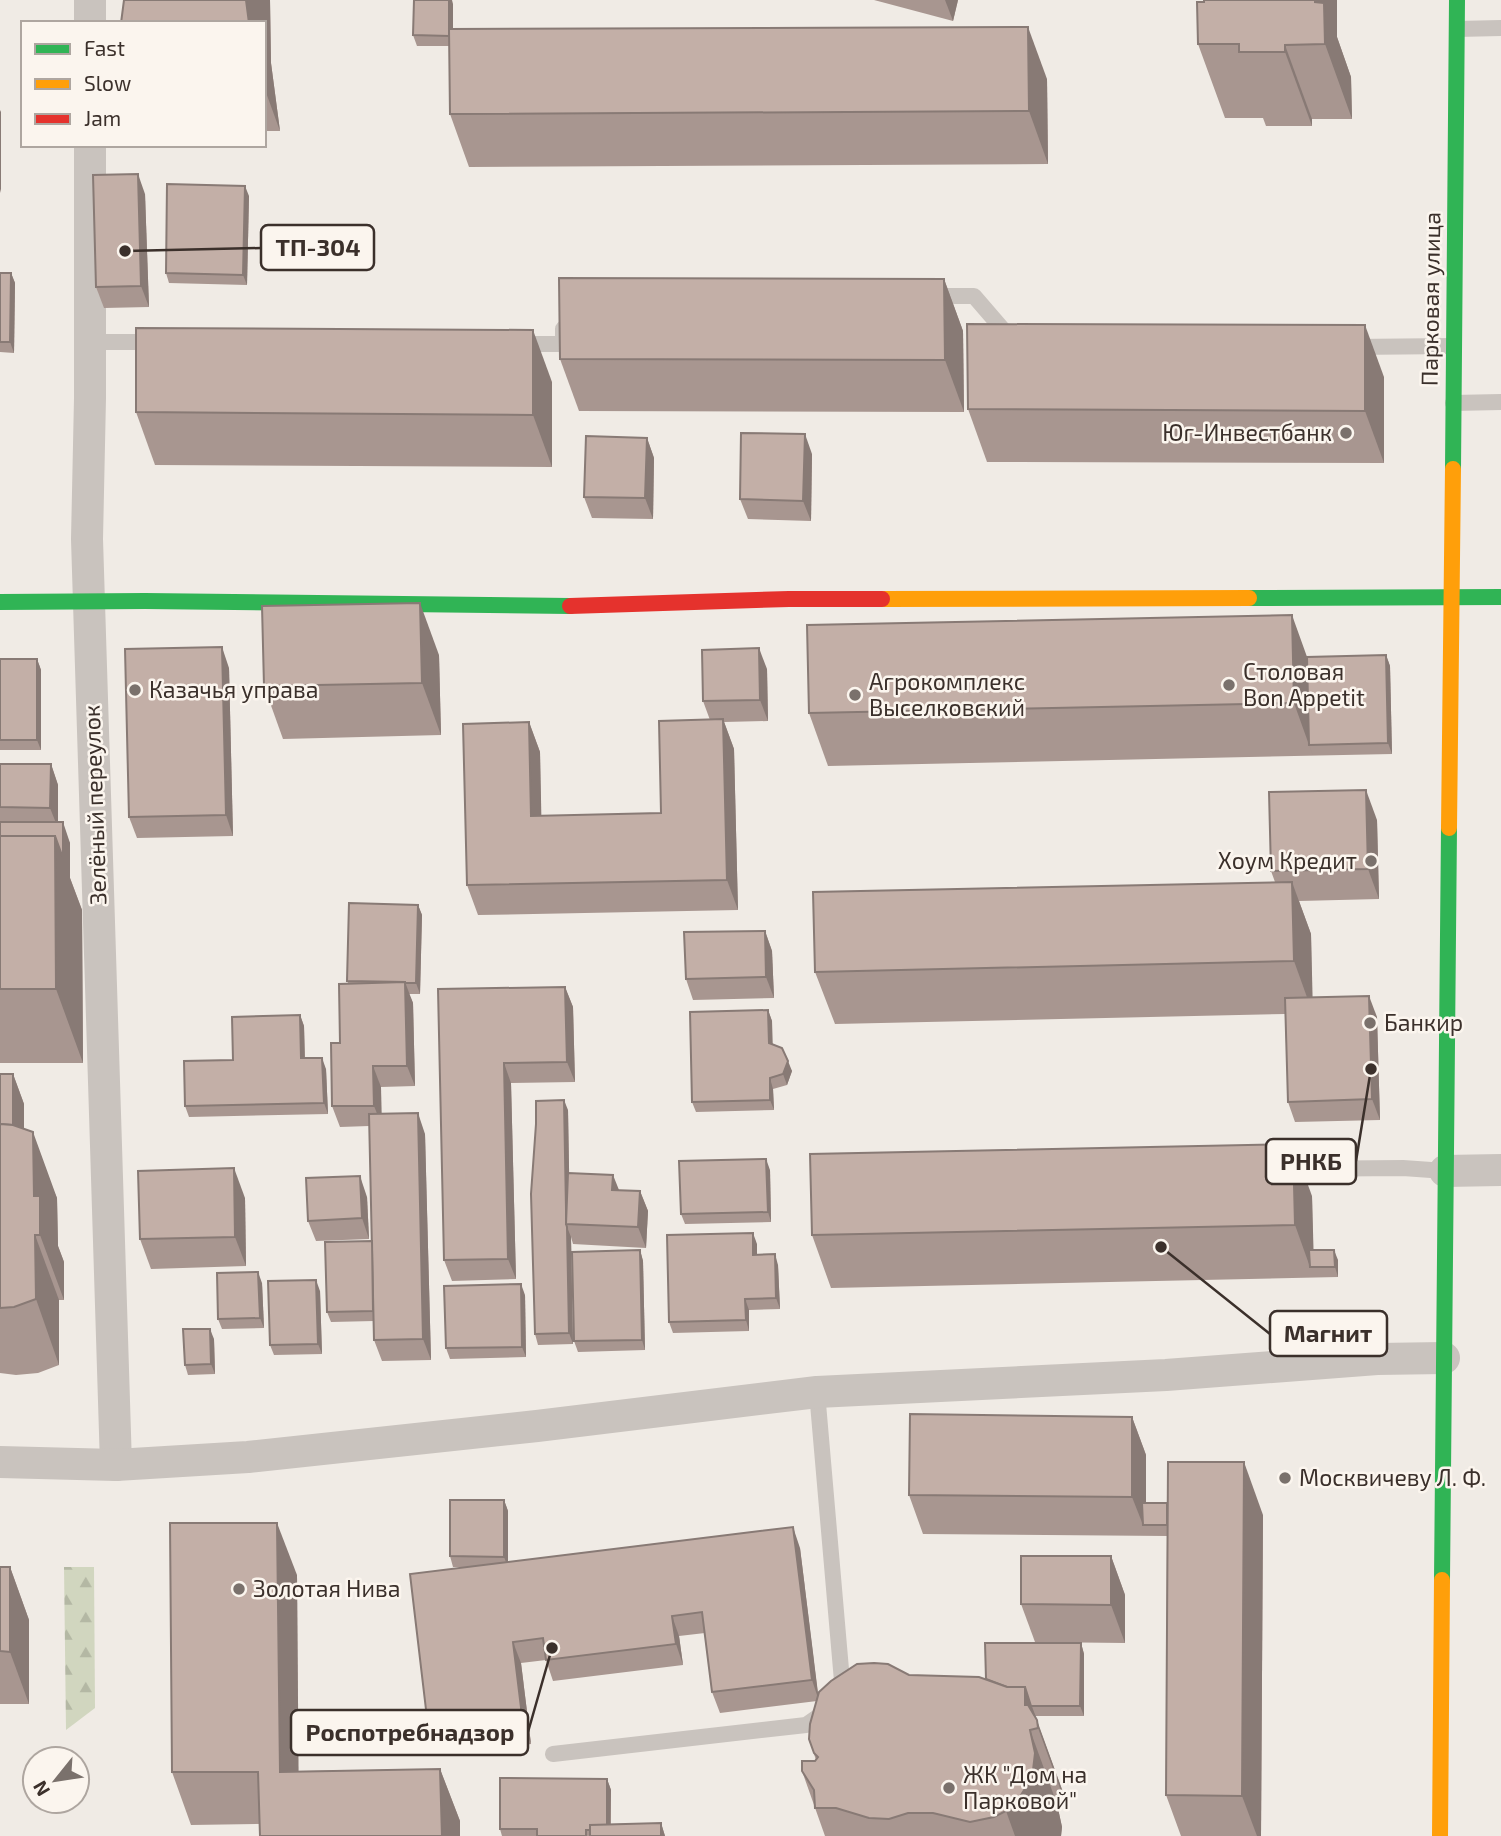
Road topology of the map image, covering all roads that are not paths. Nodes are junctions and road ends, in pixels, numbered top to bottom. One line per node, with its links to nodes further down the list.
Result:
1 (90, 0): 3 (street)
2 (1457, 0): 5 (street, Парковая улица)
3 (90, 21)
4 (1501, 28): 5 (lane)
5 (1457, 29): 12 (street, Парковая улица)
6 (90, 147): 9 (street, Зелёный переулок)
7 (920, 296): 14 (lane)
8 (572, 319): 11 (lane)
9 (90, 342): 10 (lane); 19 (street, Зелёный переулок)
10 (172, 342)
11 (496, 344)
12 (1454, 346): 13 (lane); 16 (street, Парковая улица)
13 (1335, 347)
14 (1021, 351)
15 (1501, 402): 16 (lane)
16 (1453, 403): 18 (street, Парковая улица)
17 (1501, 597): 18 (street)
18 (1451, 598): 19 (street); 23 (street, Парковая улица)
19 (89, 601): 20 (street); 27 (street, Зелёный переулок)
20 (0, 602)
21 (1265, 1169): 23 (lane)
22 (1501, 1170): 23 (street)
23 (1445, 1171): 24 (street, Парковая улица)
24 (1444, 1358): 25 (street); 29 (street, Парковая улица)
25 (817, 1392): 27 (street); 28 (lane)
26 (0, 1462): 27 (street)
27 (116, 1465)
28 (553, 1754)
29 (1440, 1836)

